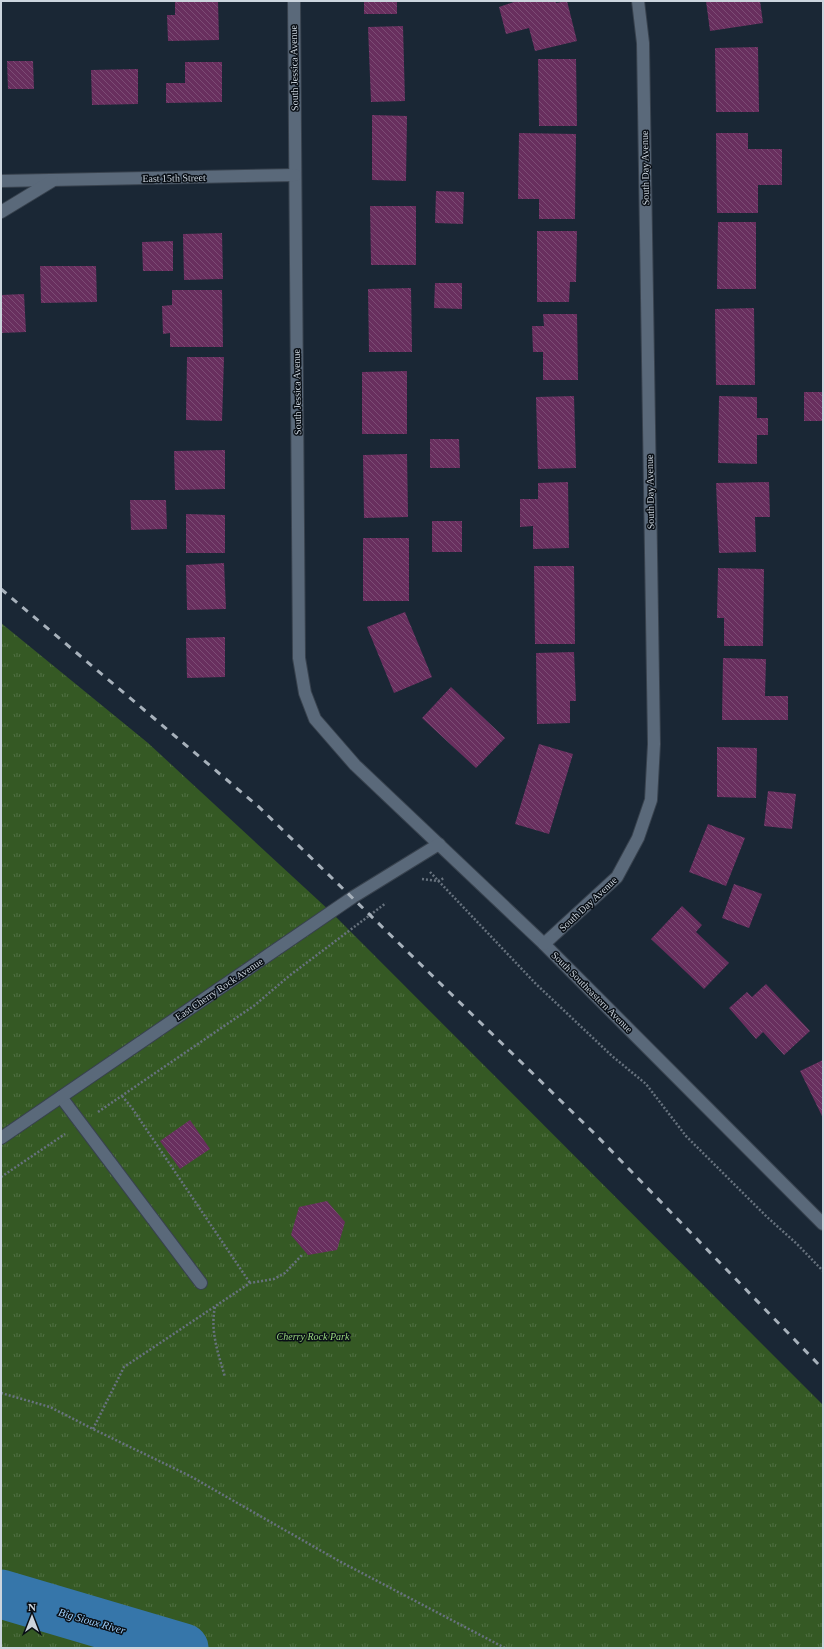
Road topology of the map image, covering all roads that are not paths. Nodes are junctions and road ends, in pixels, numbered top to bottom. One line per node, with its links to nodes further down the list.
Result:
1 (294, 1): 3 (street, South Jessica Avenue)
2 (638, 1): 9 (street, South Day Avenue)
3 (295, 175): 4 (street, East 15th Street); 7 (street, South Jessica Avenue)
4 (53, 180): 5 (street, East 15th Street); 6 (street)
5 (1, 181)
6 (1, 212)
7 (355, 765): 8 (street, South Southeastern Avenue)
8 (439, 844): 9 (street, South Southeastern Avenue); 10 (street, East Cherry Rock Avenue)
9 (544, 944): 12 (street, South Southeastern Avenue)
10 (61, 1097): 11 (street, East Cherry Rock Avenue); 13 (street)
11 (1, 1138)
12 (823, 1224)
13 (201, 1283)

